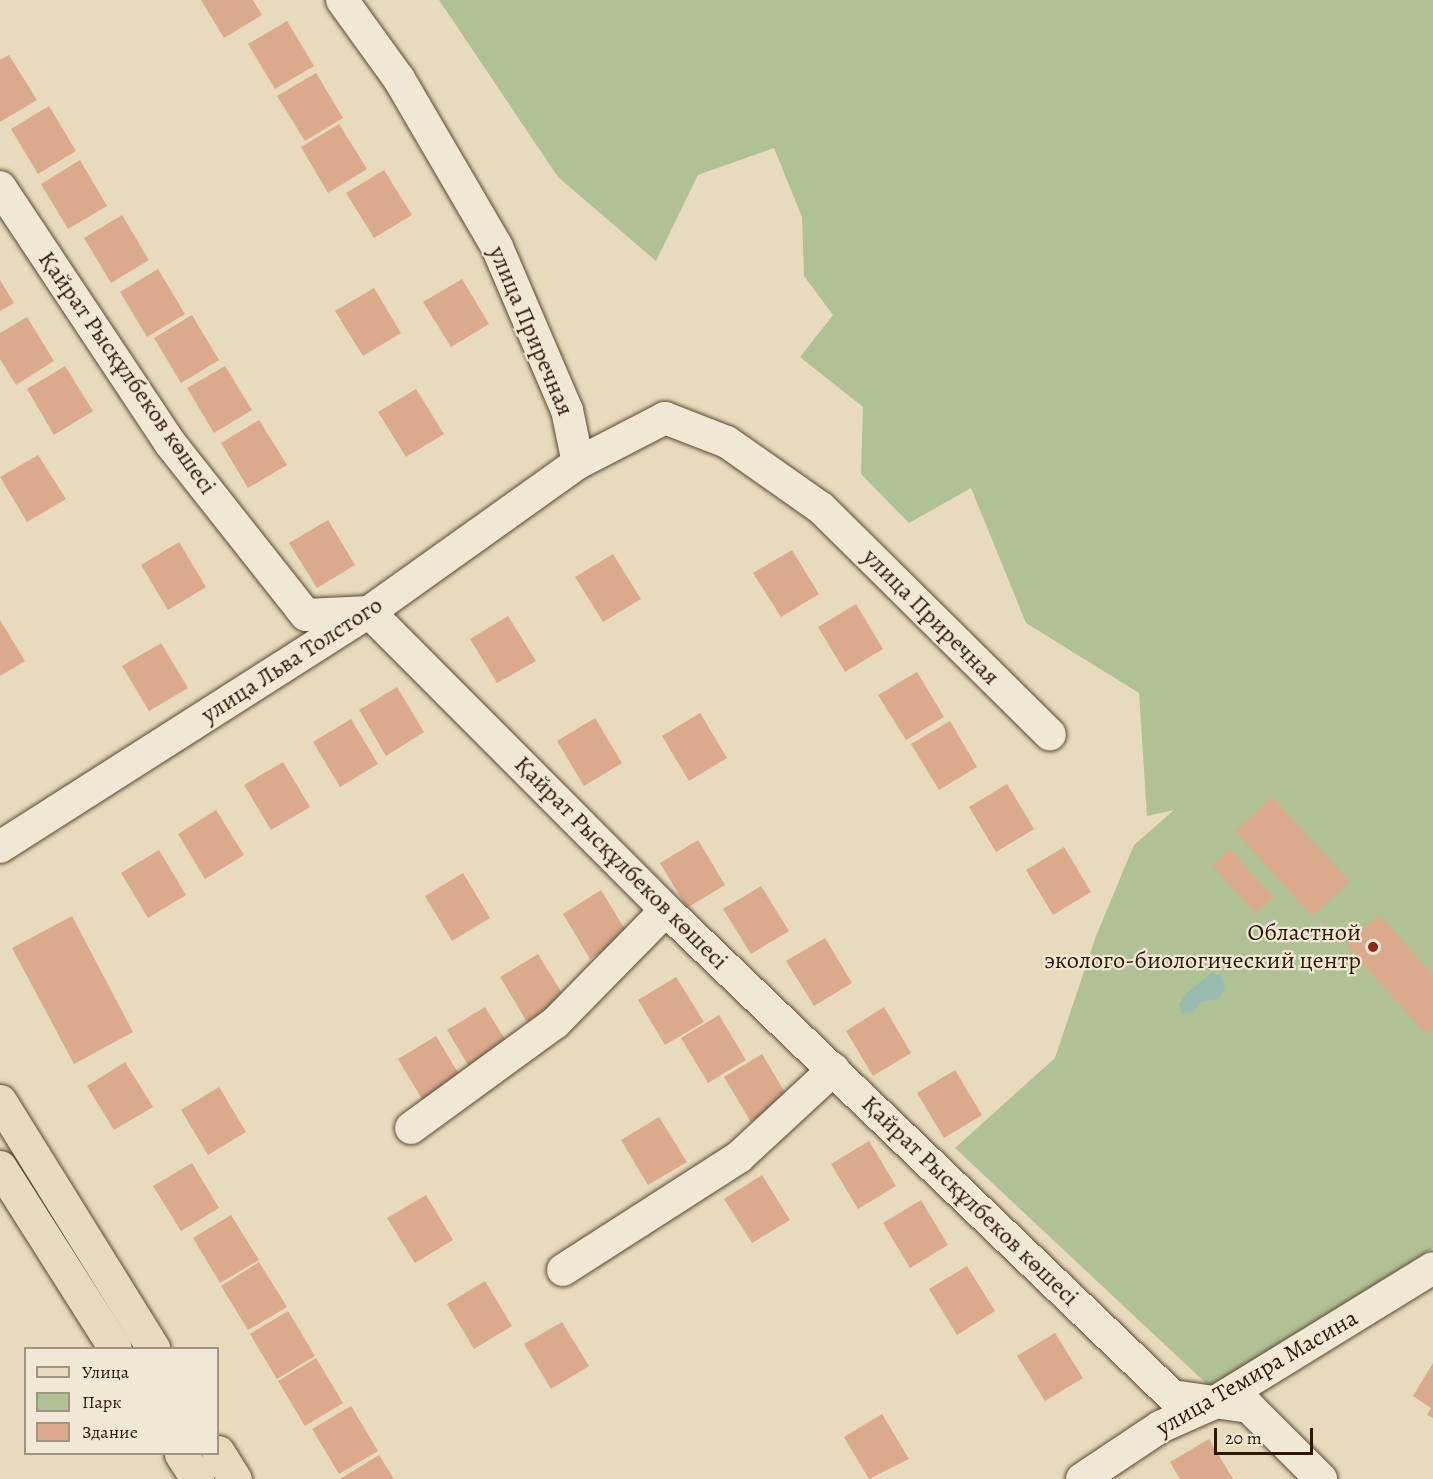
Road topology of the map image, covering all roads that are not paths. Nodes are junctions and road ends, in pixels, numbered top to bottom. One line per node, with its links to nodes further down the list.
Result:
1 (342, 0): 3 (street, улица Приречная)
2 (0, 187): 4 (street, Қайрат Рысқұлбеков көшесі)
3 (578, 464): 4 (street, улица Льва Толстого); 5 (street, улица Приречная)
4 (369, 612): 6 (street, улица Льва Толстого); 7 (street, Қайрат Рысқұлбеков көшесі)
5 (1050, 735)
6 (0, 847)
7 (666, 910): 8 (street, Қайрат Рысқұлбеков көшесі); 10 (street)
8 (834, 1069): 13 (street); 16 (street, Қайрат Рысқұлбеков көшесі)
9 (0, 1101): 15 (main road)
10 (411, 1128)
11 (0, 1167): 14 (main road)
12 (1433, 1268): 16 (street, улица Темира Масина)
13 (563, 1270)
14 (114, 1347)
15 (152, 1347)
16 (1212, 1404): 21 (street, улица Темира Масина); 22 (street, Қайрат Рысқұлбеков көшесі)
17 (219, 1454): 20 (main road)
18 (182, 1455): 19 (main road)
19 (197, 1479)
20 (235, 1479)
21 (1082, 1479)
22 (1321, 1479)

